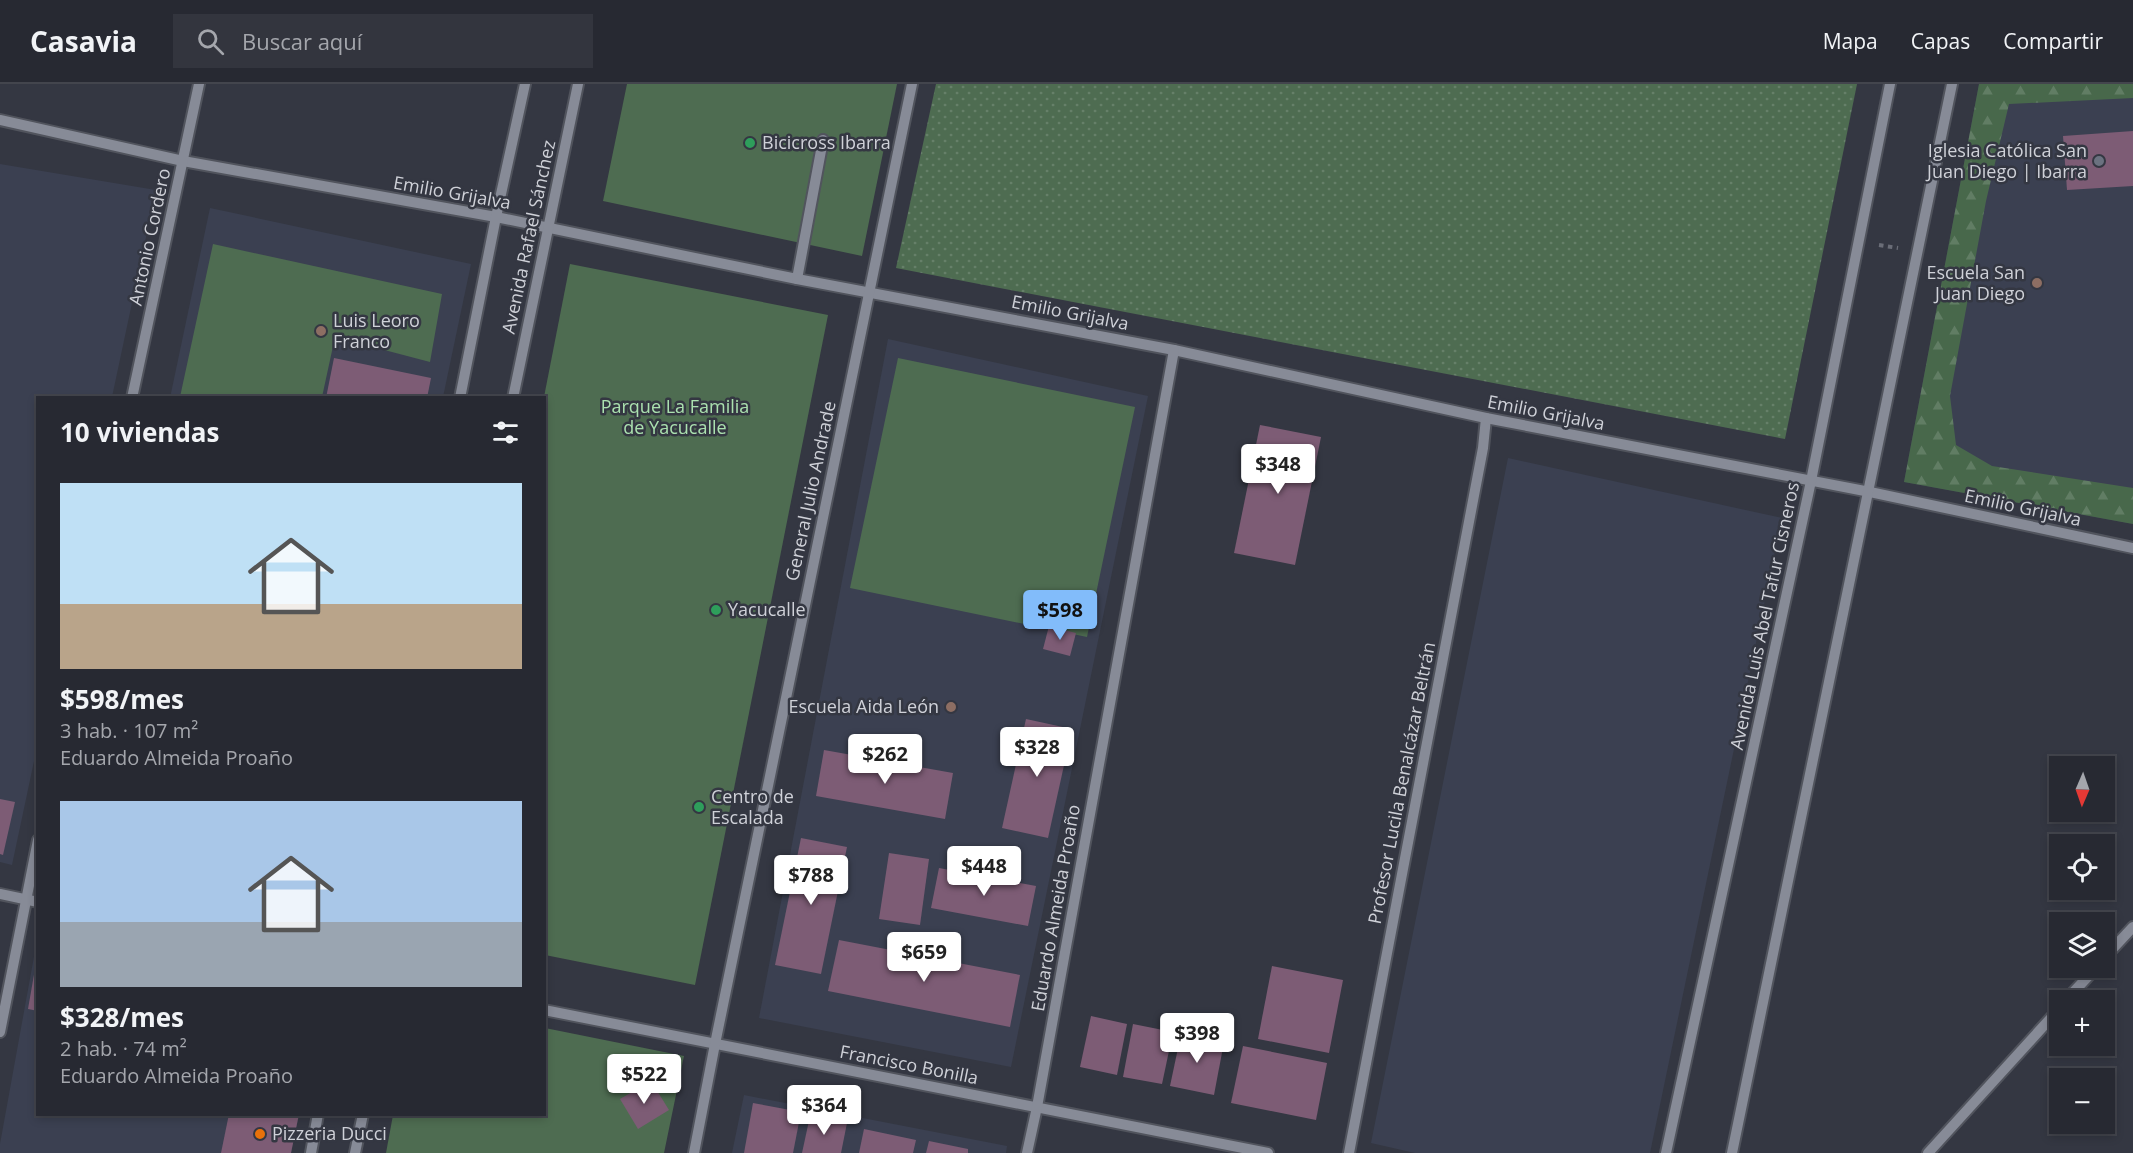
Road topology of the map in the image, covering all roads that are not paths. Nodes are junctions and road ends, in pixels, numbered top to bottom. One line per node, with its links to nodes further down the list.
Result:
1 (199, 84): 9 (street, Antonio Cordero)
2 (525, 84): 10 (street, Avenida Rafael Sánchez)
3 (578, 84): 11 (street, Avenida Rafael Sánchez)
4 (912, 84): 13 (street, General Julio Andrade)
5 (1890, 84): 19 (street, Avenida Luis Abel Tafur Cisneros)
6 (1952, 84): 20 (street)
7 (0, 120): 9 (street, Emilio Grijalva)
8 (823, 140): 12 (street)
9 (183, 161): 10 (street, Emilio Grijalva); 15 (street, Antonio Cordero)
10 (496, 217): 11 (street, Emilio Grijalva); 16 (street, Avenida Rafael Sánchez)
11 (548, 228): 12 (street, Emilio Grijalva); 17 (street, Avenida Rafael Sánchez)
12 (796, 279): 13 (street, Emilio Grijalva)
13 (868, 292): 14 (street, Emilio Grijalva); 33 (street, General Julio Andrade)
14 (1174, 350): 18 (street, Emilio Grijalva); 34 (street, Eduardo Almeida Proaño)
15 (132, 396)
16 (460, 396)
17 (513, 396)
18 (1486, 418): 19 (street, Emilio Grijalva); 42 (street, Profesor Lucila Benalcázar Beltrán)
19 (1811, 481): 20 (street, Emilio Grijalva); 43 (street, Avenida Luis Abel Tafur Cisneros)
20 (1869, 492): 21 (street, Emilio Grijalva); 44 (street)
21 (2133, 548)
22 (36, 849): 24 (street)
23 (0, 894): 24 (street)
24 (25, 899): 25 (street); 32 (street)
25 (36, 902)
26 (2133, 927): 27 (street)
27 (2115, 946)
28 (2087, 978): 29 (street)
29 (2075, 990)
30 (546, 1010): 33 (street, Francisco Bonilla)
31 (2049, 1020): 45 (street)
32 (0, 1032)
33 (715, 1044): 34 (street, Francisco Bonilla); 39 (street, General Julio Andrade)
34 (1037, 1107): 40 (street, Eduardo Almeida Proaño); 41 (street, Francisco Bonilla)
35 (318, 1116): 37 (street)
36 (363, 1116): 38 (street)
37 (311, 1153)
38 (355, 1153)
39 (694, 1153)
40 (1027, 1153)
41 (1268, 1153)
42 (1349, 1153)
43 (1666, 1153)
44 (1732, 1153)
45 (1928, 1153)

